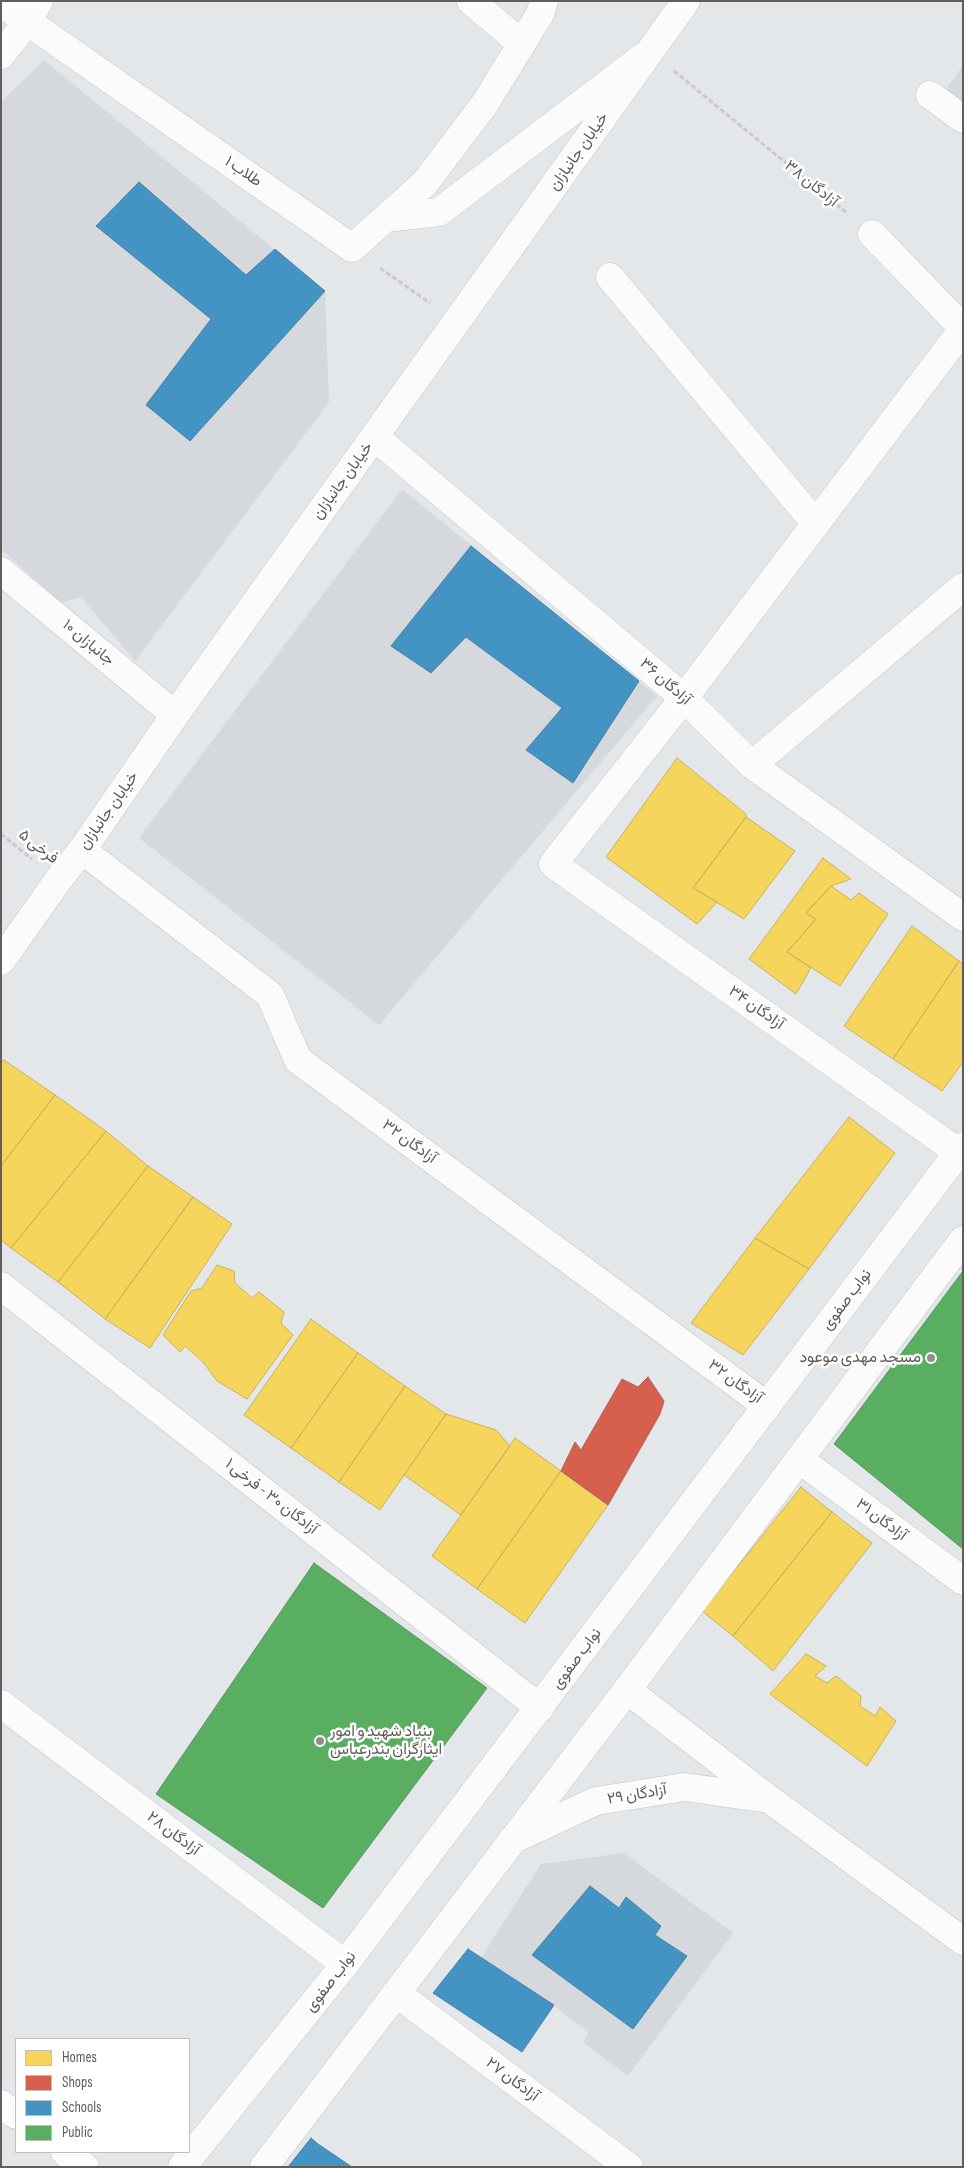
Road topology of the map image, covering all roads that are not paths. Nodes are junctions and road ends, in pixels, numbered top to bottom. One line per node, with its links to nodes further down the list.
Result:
1 (471, 1): 6 (street)
2 (544, 1): 6 (street)
3 (686, 1): 7 (street, خیابان جانبازان)
4 (1, 3): 5 (street, طلاب ۱)
5 (33, 11): 8 (street); 11 (street, طلاب ۱)
6 (522, 44): 11 (street)
7 (650, 51): 11 (street); 15 (street, خیابان جانبازان)
8 (1, 55)
9 (930, 95): 10 (street)
10 (963, 119)
11 (386, 218)
12 (872, 234): 14 (street)
13 (610, 277): 16 (street)
14 (963, 329): 16 (street)
15 (374, 437): 19 (street, آزادگان ۳۶); 20 (street, خیابان جانبازان)
16 (816, 524): 19 (street)
17 (1, 571): 20 (street, جانبازان ۱۰)
18 (963, 588): 21 (street)
19 (684, 698): 21 (street, آزادگان ۳۶); 25 (street, آزادگان ۳۴)
20 (175, 715): 22 (street, خیابان جانبازان)
21 (752, 765): 23 (street, آزادگان ۳۶)
22 (82, 850): 24 (street, خیابان جانبازان); 28 (street, آزادگان ۳۲)
23 (963, 917)
24 (1, 961)
25 (960, 1149): 28 (street, نواب صفوی)
26 (963, 1240): 29 (street)
27 (1, 1286): 33 (street, آزادگان ۳۰ - فرخی ۱)
28 (767, 1406): 33 (street, نواب صفوی)
29 (799, 1459): 30 (street, آزادگان ۳۱); 31 (street)
30 (963, 1581)
31 (626, 1690): 34 (street, آزادگان ۲۹); 35 (street)
32 (1, 1704): 37 (street, آزادگان ۲۸)
33 (540, 1708): 37 (street, نواب صفوی)
34 (769, 1800): 35 (street, آزادگان ۲۹); 36 (street, آزادگان ۲۹)
35 (512, 1840): 38 (street)
36 (963, 1941)
37 (346, 1964): 43 (street, نواب صفوی)
38 (396, 1993): 44 (street); 45 (street, آزادگان ۲۷)
39 (1, 2104): 40 (street)
40 (15, 2114)
41 (66, 2153): 42 (street)
42 (85, 2167)
43 (182, 2167)
44 (264, 2167)
45 (628, 2167)

